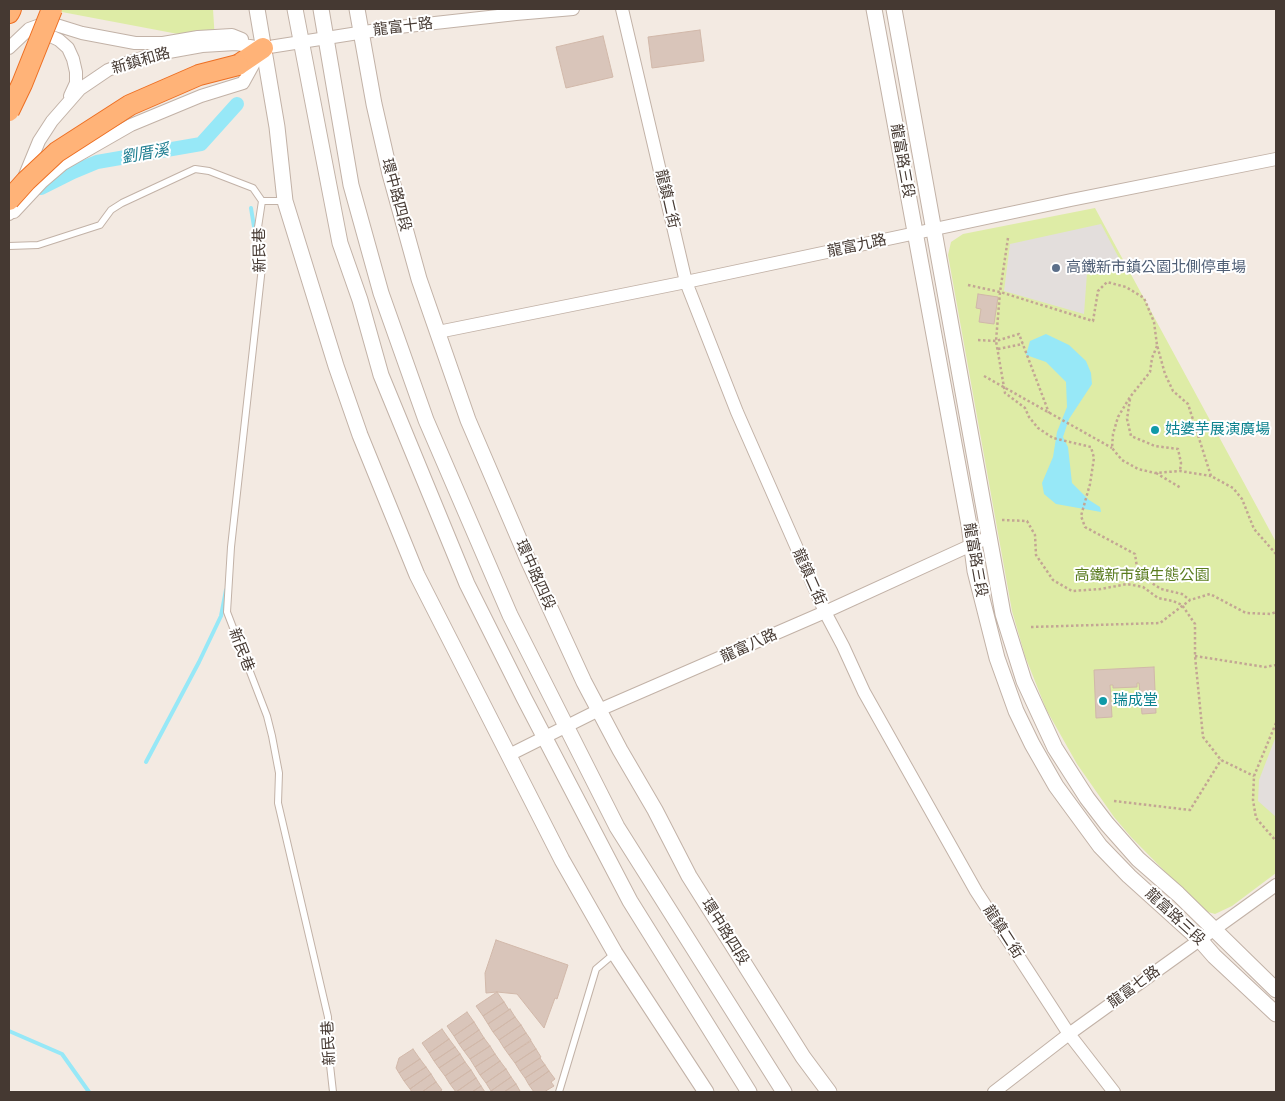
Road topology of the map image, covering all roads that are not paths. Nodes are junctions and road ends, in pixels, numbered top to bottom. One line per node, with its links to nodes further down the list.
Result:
1 (11, 9): 12 (highway)
2 (52, 9): 19 (highway, bridge)
3 (257, 9): 17 (street)
4 (294, 9): 15 (street)
5 (321, 9): 14 (street)
6 (357, 9): 13 (street, 環中路四段)
7 (573, 9): 11 (street, 龍富十路)
8 (622, 9): 29 (street, 龍鎮二街)
9 (874, 9): 27 (street, 龍富路三段)
10 (894, 9): 26 (street, 龍富路三段)
11 (515, 11): 13 (street, 龍富十路)
12 (9, 13)
13 (360, 32): 14 (street, 龍富十路); 30 (street, 環中路四段)
14 (326, 37): 15 (street, 龍富十路); 35 (street)
15 (300, 41): 17 (street, 龍富十路); 36 (street)
16 (13, 43): 17 (street); 18 (street)
17 (263, 48): 18 (street, 新鎮和路); 21 (highway, bridge); 23 (street); 25 (street)
18 (68, 100): 24 (street, 新鎮和路)
19 (9, 111)
20 (1276, 159): 26 (street, 龍富九路)
21 (9, 200)
22 (262, 201): 23 (lane); 28 (lane); 45 (lane, 新民巷)
23 (285, 201): 37 (street)
24 (9, 214)
25 (9, 218)
26 (934, 230): 27 (street, 龍富九路); 31 (street, 龍富路三段)
27 (915, 233): 29 (street, 龍富九路); 32 (street, 龍富路三段)
28 (9, 246)
29 (686, 282): 30 (street, 龍富九路); 33 (street, 龍鎮二街)
30 (438, 332): 34 (street, 環中路四段)
31 (989, 537): 32 (street, 龍富八路); 39 (street, 龍富路三段)
32 (971, 544): 33 (street, 龍富八路); 40 (street, 龍富路三段)
33 (826, 612): 34 (street, 龍富八路); 44 (street, 龍鎮二街)
34 (599, 710): 35 (street, 龍富八路); 50 (street, 環中路四段)
35 (566, 726): 36 (street, 龍富八路); 49 (street)
36 (544, 738): 37 (street, 龍富八路); 48 (street)
37 (509, 754): 41 (street)
38 (1276, 885): 39 (street, 龍富七路)
39 (1215, 930): 40 (street, 龍富七路); 42 (street, 龍富路三段)
40 (1200, 940): 43 (street, 龍富路三段); 44 (street, 龍富七路)
41 (615, 953): 46 (lane); 47 (street)
42 (1276, 990)
43 (1276, 1014)
44 (1069, 1034): 51 (street, 龍富七路); 52 (street, 龍鎮二街)
45 (332, 1092)
46 (559, 1092)
47 (706, 1092)
48 (749, 1092)
49 (784, 1092)
50 (829, 1092)
51 (994, 1092)
52 (1114, 1092)

